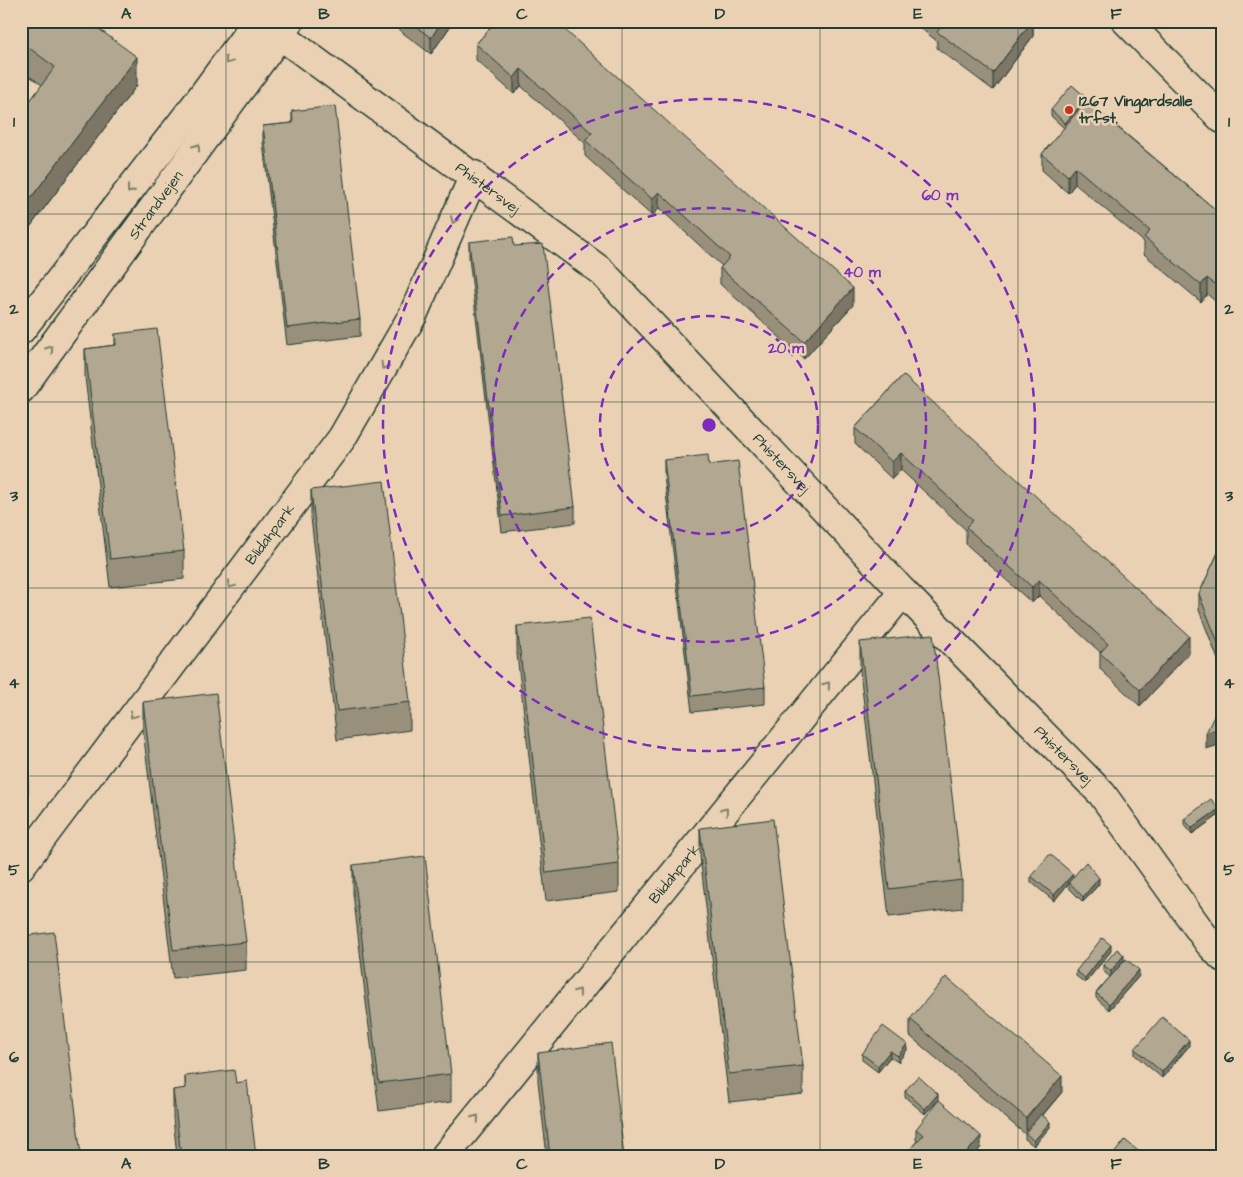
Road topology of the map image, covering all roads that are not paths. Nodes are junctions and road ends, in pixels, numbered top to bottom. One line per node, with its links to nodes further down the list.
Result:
1 (257, 21): 6 (street, Strandvejen, one-way to 6)
2 (1126, 21): 4 (street)
3 (285, 28): 5 (street, Phistersvej); 7 (street, Strandvejen, one-way to 3)
4 (1222, 119)
5 (474, 175): 8 (street, Phistersvej); 9 (street, Blidahpark, one-way to 9)
6 (21, 330)
7 (21, 389)
8 (903, 592): 10 (street, Phistersvej); 11 (street, Blidahpark, one-way to 8)
9 (21, 866)
10 (1222, 956)
11 (445, 1156)

